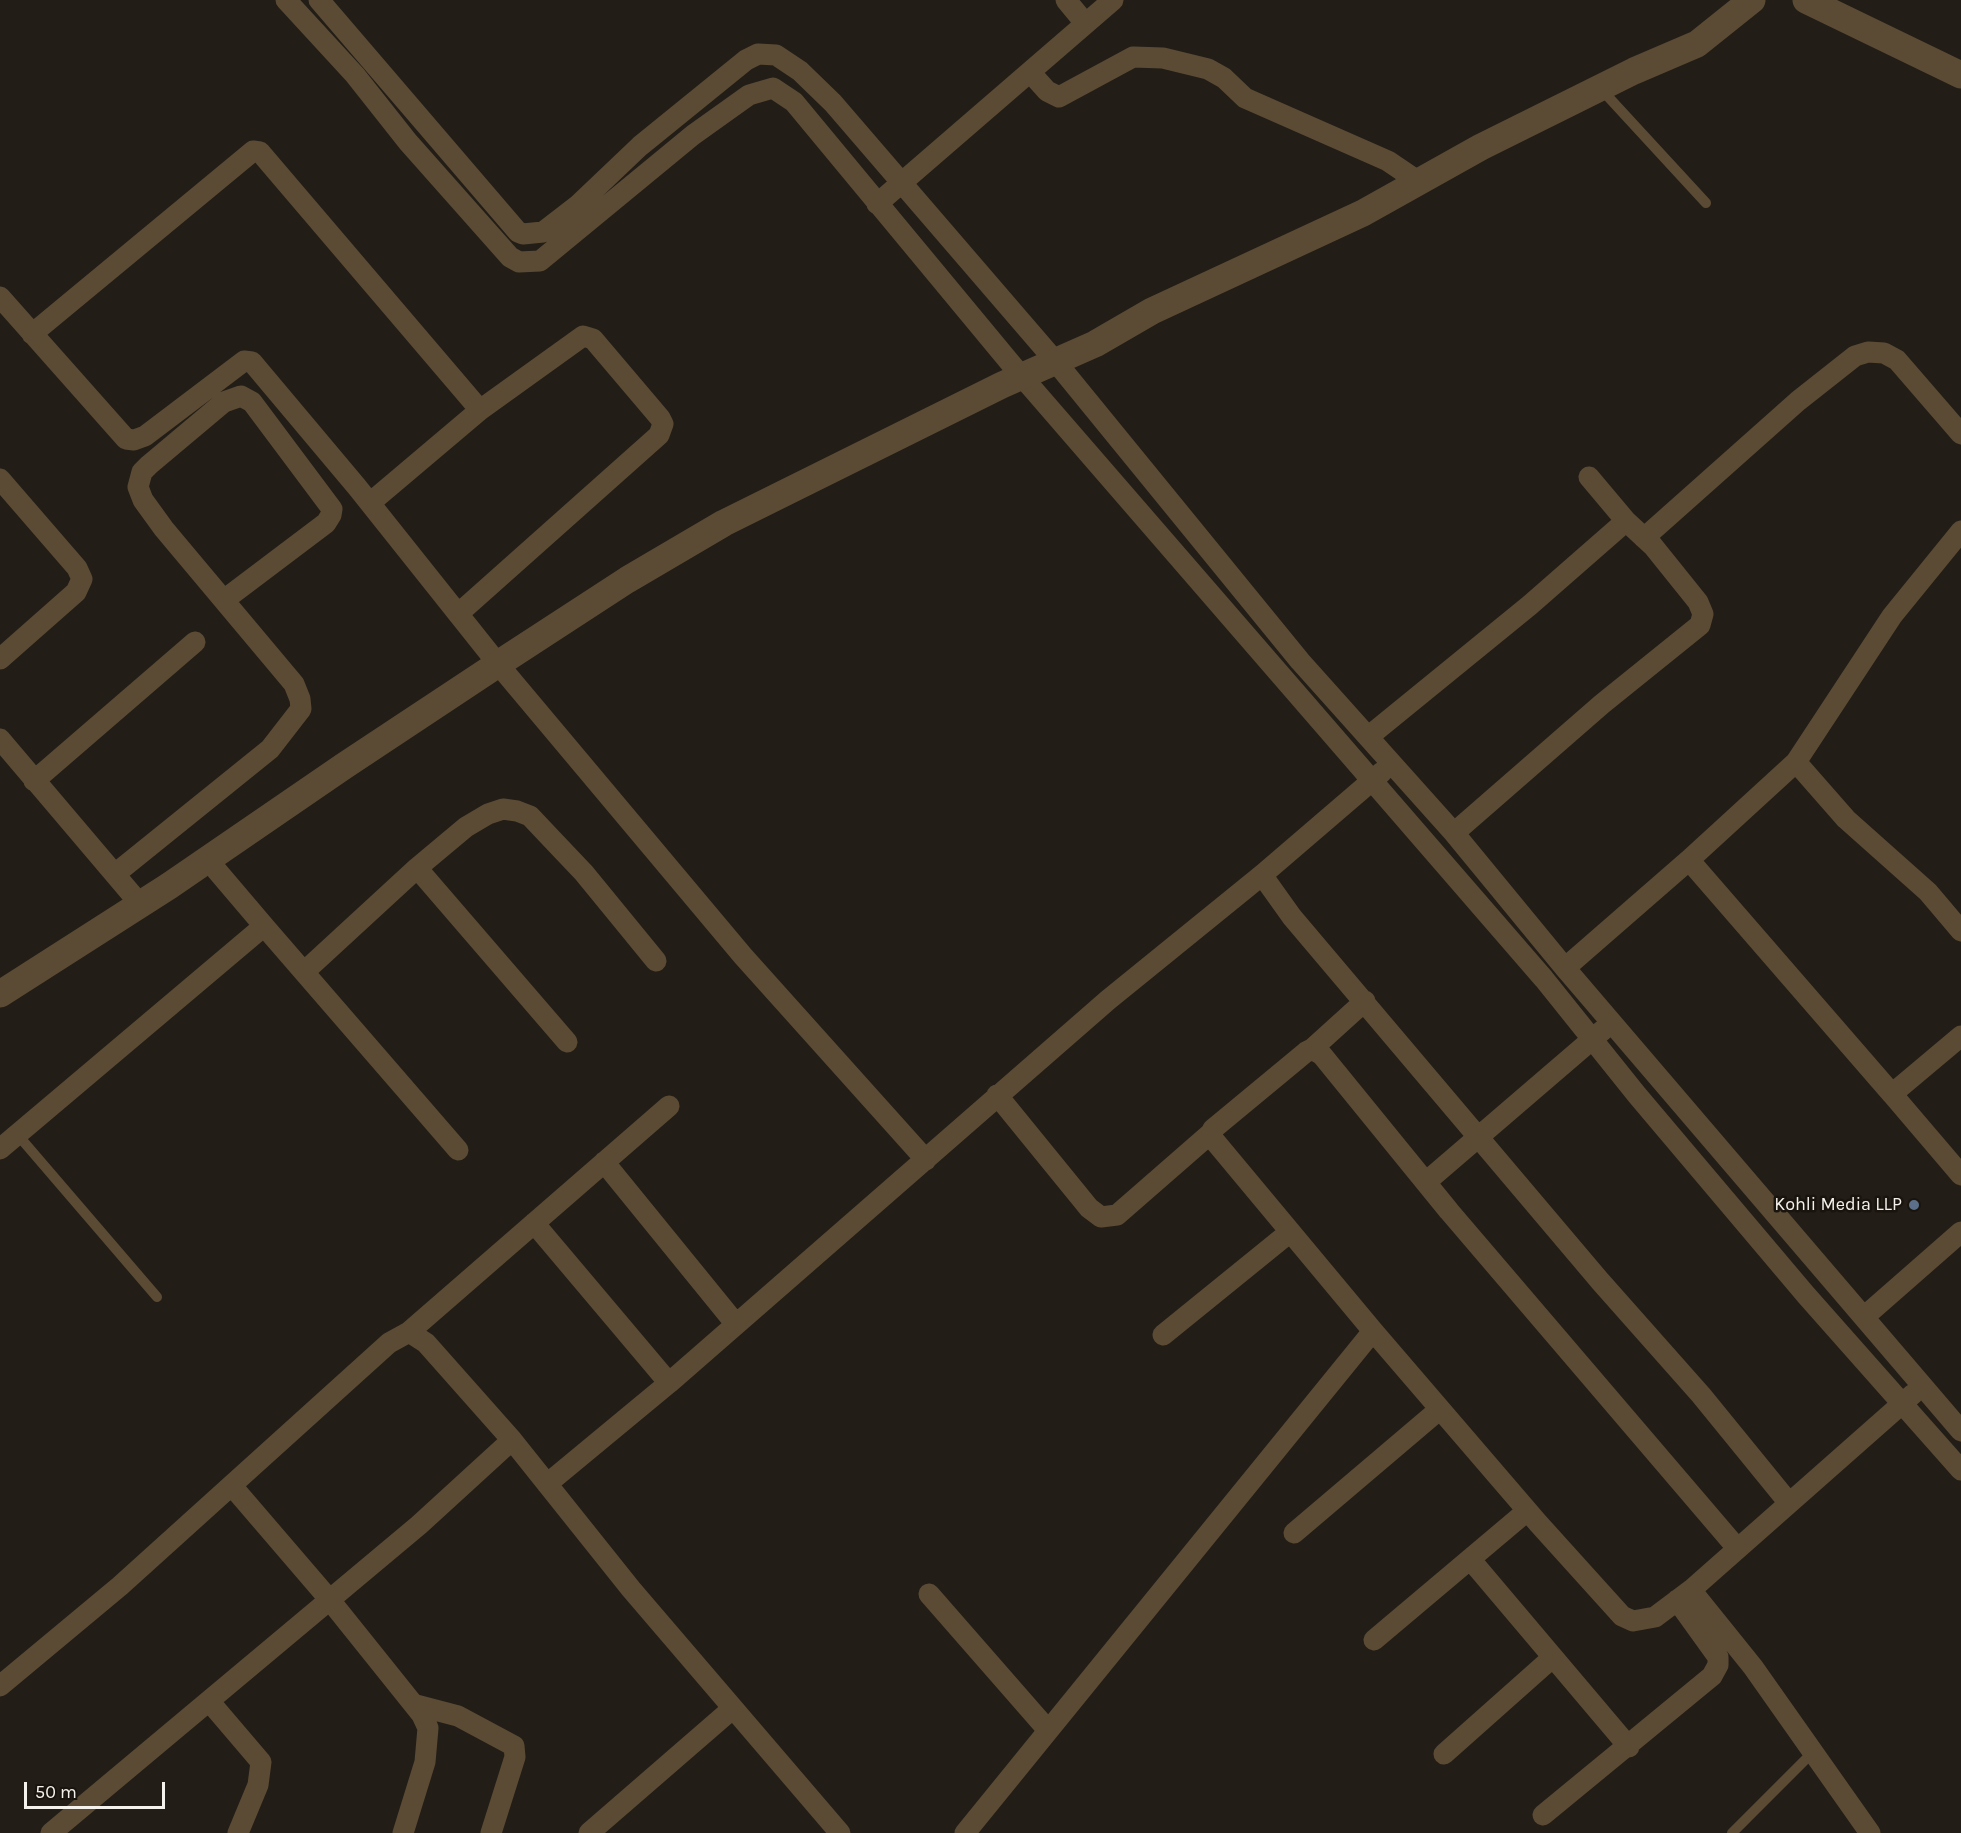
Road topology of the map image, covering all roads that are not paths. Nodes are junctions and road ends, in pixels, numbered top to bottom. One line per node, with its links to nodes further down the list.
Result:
1 (286, 0): 18 (street)
2 (319, 0): 17 (street)
3 (1065, 0): 7 (street)
4 (1113, 0): 7 (street)
5 (1751, 0): 12 (street)
6 (1806, 0): 10 (street)
7 (1085, 23): 9 (street)
8 (776, 55): 11 (street); 14 (street); 17 (street)
9 (1030, 72): 13 (street); 14 (street)
10 (1961, 75)
11 (773, 88): 16 (street); 18 (street)
12 (1600, 88): 13 (street); 15 (lane)
13 (1419, 182): 21 (street)
14 (901, 184): 16 (street); 21 (street)
15 (1706, 203)
16 (877, 204): 22 (street)
17 (531, 235): 18 (street)
18 (528, 264)
19 (0, 297): 20 (street)
20 (32, 334): 23 (street); 27 (street)
21 (1056, 362): 22 (street); 36 (street)
22 (1023, 378): 35 (street); 41 (street)
23 (480, 410): 27 (street); 32 (street)
24 (1961, 434): 30 (street)
25 (1589, 477): 28 (street)
26 (0, 479): 34 (street)
27 (370, 503): 32 (street)
28 (1626, 521): 30 (street); 36 (street)
29 (1961, 531): 38 (street)
30 (1644, 538): 42 (street)
31 (224, 600): 31 (street); 46 (street)
32 (458, 614): 35 (street)
33 (195, 642): 40 (street)
34 (0, 659)
35 (498, 664): 43 (street); 69 (street)
36 (1368, 737): 39 (street)
37 (0, 739): 40 (street)
38 (1796, 762): 44 (street); 50 (street)
39 (1392, 764): 41 (street); 42 (street)
40 (34, 781): 46 (street)
41 (1372, 781): 47 (street); 58 (street)
42 (1454, 833): 52 (street)
43 (207, 859): 48 (street); 49 (street)
44 (1689, 860): 52 (street); 61 (street)
45 (417, 868): 51 (street); 53 (street); 59 (street)
46 (115, 874): 48 (street)
47 (1262, 875): 55 (street); 62 (street)
48 (140, 904): 54 (street)
49 (264, 926): 53 (street); 65 (street)
50 (1961, 931)
51 (656, 961)
52 (1565, 968): 56 (street)
53 (304, 972): 68 (street)
54 (0, 994)
55 (1365, 1001): 60 (street); 66 (street)
56 (1612, 1023): 58 (street); 77 (street)
57 (1961, 1036): 61 (street)
58 (1593, 1040): 66 (street); 84 (street)
59 (567, 1042)
60 (1312, 1049): 64 (street); 72 (street)
61 (1892, 1094): 71 (street)
62 (997, 1095): 64 (street); 69 (street)
63 (669, 1106): 70 (street)
64 (1211, 1133): 74 (street)
65 (17, 1134): 67 (street); 76 (lane)
66 (1480, 1136): 72 (street); 91 (street)
67 (0, 1149)
68 (458, 1150)
69 (926, 1160): 78 (street)
70 (604, 1162): 73 (street); 78 (street)
71 (1961, 1175)
72 (1426, 1182): 94 (street)
73 (534, 1223): 80 (street); 82 (street)
74 (1290, 1232): 79 (street); 81 (street)
75 (1961, 1232): 77 (street)
76 (157, 1297)
77 (1864, 1317): 83 (street)
78 (735, 1323): 82 (street)
79 (1373, 1331): 85 (street); 105 (street)
80 (409, 1332): 87 (street); 90 (street)
81 (1163, 1335)
82 (669, 1383): 89 (street)
83 (1923, 1386): 84 (street); 86 (street)
84 (1901, 1403): 88 (street); 91 (street)
85 (1440, 1409): 92 (street); 93 (street)
86 (1961, 1431)
87 (512, 1440): 89 (street); 98 (street)
88 (1961, 1470)
89 (547, 1484): 104 (street)
90 (232, 1486): 98 (street); 101 (street)
91 (1789, 1503): 94 (street)
92 (1527, 1511): 95 (street); 97 (street)
93 (1294, 1533)
94 (1737, 1548): 97 (street)
95 (1470, 1559): 99 (street); 100 (street)
96 (929, 1594): 105 (street)
97 (1684, 1595): 106 (street); 107 (street)
98 (329, 1599): 102 (street); 103 (street)
99 (1374, 1640)
100 (1552, 1658): 106 (street); 108 (street)
101 (0, 1686)
102 (208, 1701): 110 (street); 111 (street)
103 (416, 1705): 112 (street); 113 (street)
104 (732, 1709): 114 (street); 115 (street)
105 (1047, 1729): 116 (street)
106 (1629, 1747): 109 (street)
107 (1813, 1752): 117 (lane); 118 (street)
108 (1444, 1754)
109 (1543, 1815)
110 (51, 1833)
111 (238, 1833)
112 (404, 1833)
113 (491, 1833)
114 (590, 1833)
115 (840, 1833)
116 (965, 1833)
117 (1732, 1833)
118 (1870, 1833)

